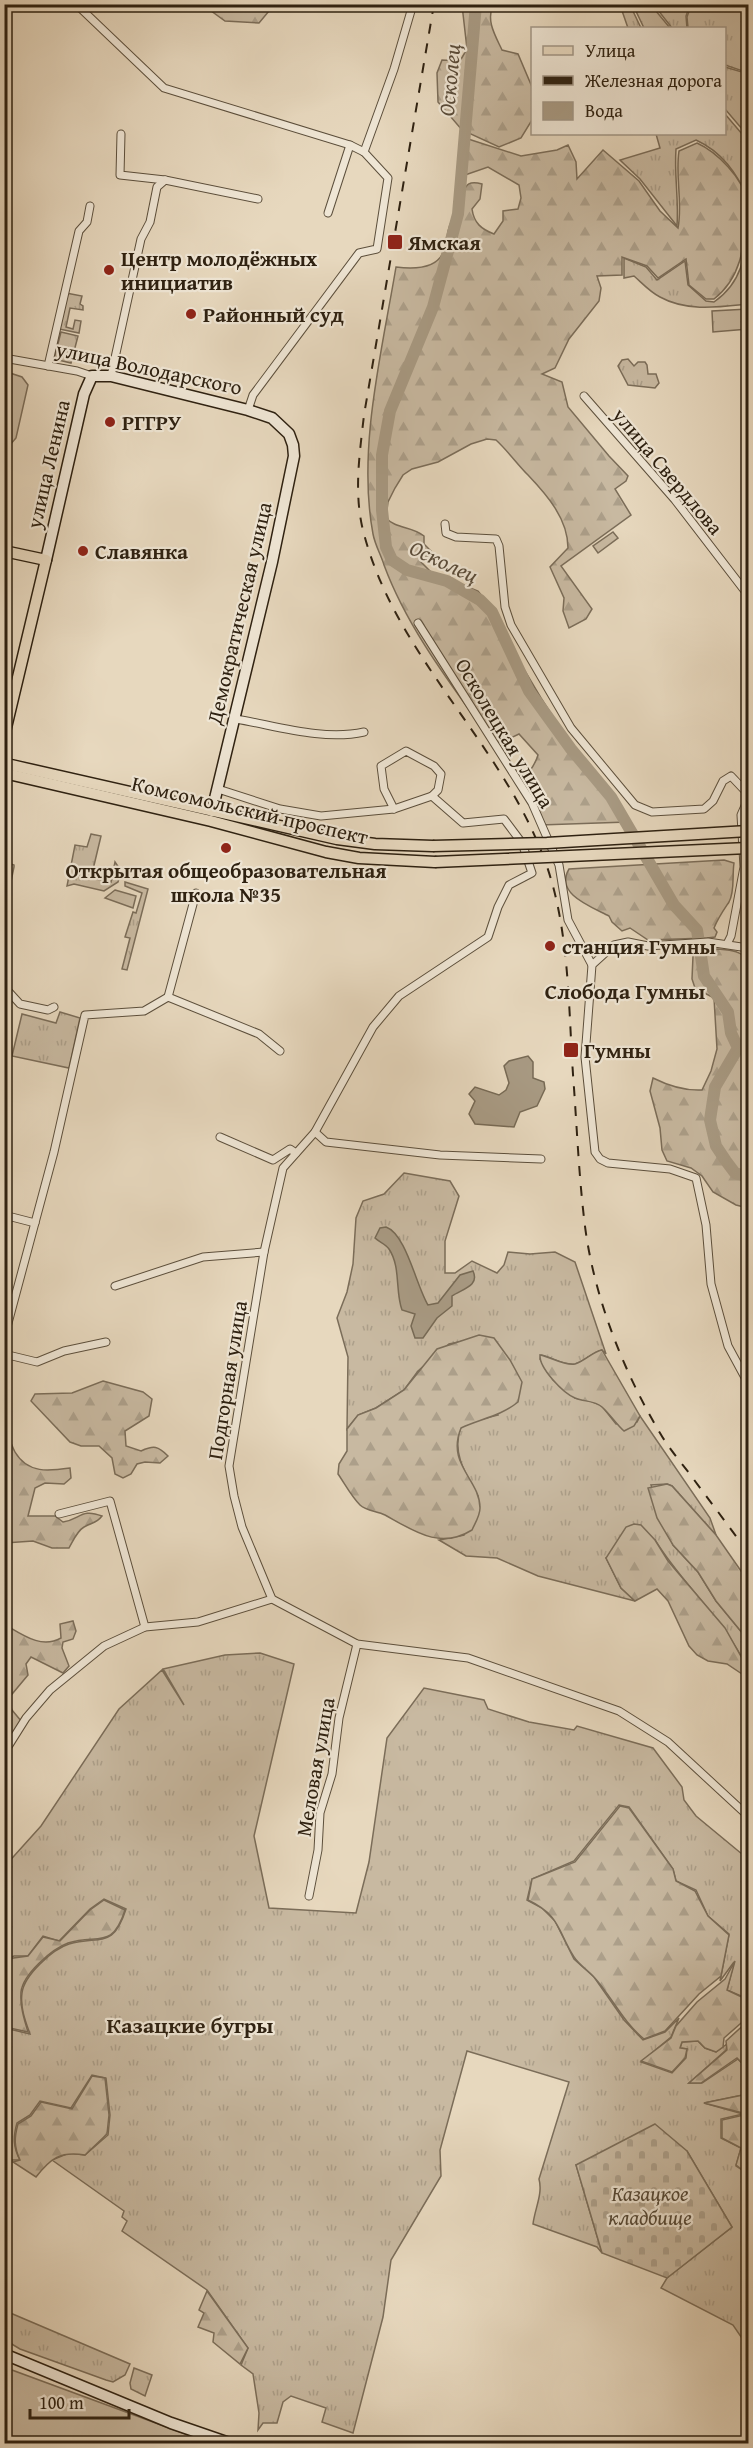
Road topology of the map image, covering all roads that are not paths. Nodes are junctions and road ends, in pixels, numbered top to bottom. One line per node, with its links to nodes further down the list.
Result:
1 (76, 4): 4 (street)
2 (413, 4): 5 (street)
3 (121, 134): 6 (street)
4 (350, 145): 5 (street); 9 (street)
5 (363, 152): 15 (street)
6 (165, 180): 7 (street); 13 (street)
7 (258, 199)
8 (90, 206): 11 (street)
9 (328, 213)
10 (4, 358): 11 (street, улица Володарского)
11 (48, 366): 12 (street, улица Володарского)
12 (92, 376): 13 (street, улица Володарского); 19 (street, улица Ленина)
13 (111, 376): 15 (street, улица Володарского)
14 (584, 396): 20 (street, улица Свердлова)
15 (248, 410): 16 (street, улица Володарского)
16 (282, 426): 22 (street, Демократическая улица)
17 (445, 524): 29 (street)
18 (4, 550): 19 (main road)
19 (46, 560): 24 (main road, улица Ленина)
20 (748, 595)
21 (418, 623): 37 (street, Осколецкая улица)
22 (236, 719): 23 (street); 27 (street, Демократическая улица)
23 (364, 732)
24 (4, 736)
25 (4, 766): 31 (main road, Комсомольский проспект)
26 (4, 773): 33 (main road, Комсомольский проспект, bridge)
27 (218, 789): 30 (street); 31 (street, Демократическая улица)
28 (432, 796): 30 (street); 30 (street); 42 (street, Подгорная улица)
29 (748, 797): 35 (street)
30 (394, 809)
31 (212, 811): 32 (main road, Комсомольский проспект, bridge)
32 (748, 831)
33 (748, 848)
34 (196, 893): 39 (street)
35 (727, 944): 36 (street); 37 (street)
36 (748, 948)
37 (592, 965): 53 (street)
38 (4, 990): 40 (street)
39 (168, 997): 41 (street); 47 (street)
40 (54, 1007)
41 (280, 1051)
42 (315, 1132): 44 (street, Подгорная улица); 45 (street)
43 (220, 1137): 44 (street)
44 (296, 1152): 48 (street, Подгорная улица)
45 (541, 1159)
46 (4, 1215): 47 (street)
47 (35, 1223): 50 (street)
48 (264, 1252): 49 (street); 55 (street, Подгорная улица)
49 (115, 1286)
50 (4, 1338)
51 (106, 1342): 52 (street)
52 (4, 1354)
53 (748, 1383)
54 (59, 1514): 56 (street)
55 (272, 1599): 56 (street); 57 (street)
56 (145, 1627): 58 (street)
57 (357, 1644): 59 (street); 60 (street, Меловая улица)
58 (4, 1753)
59 (748, 1816)
60 (309, 1896)
61 (4, 2354): 62 (street)
62 (232, 2444)

